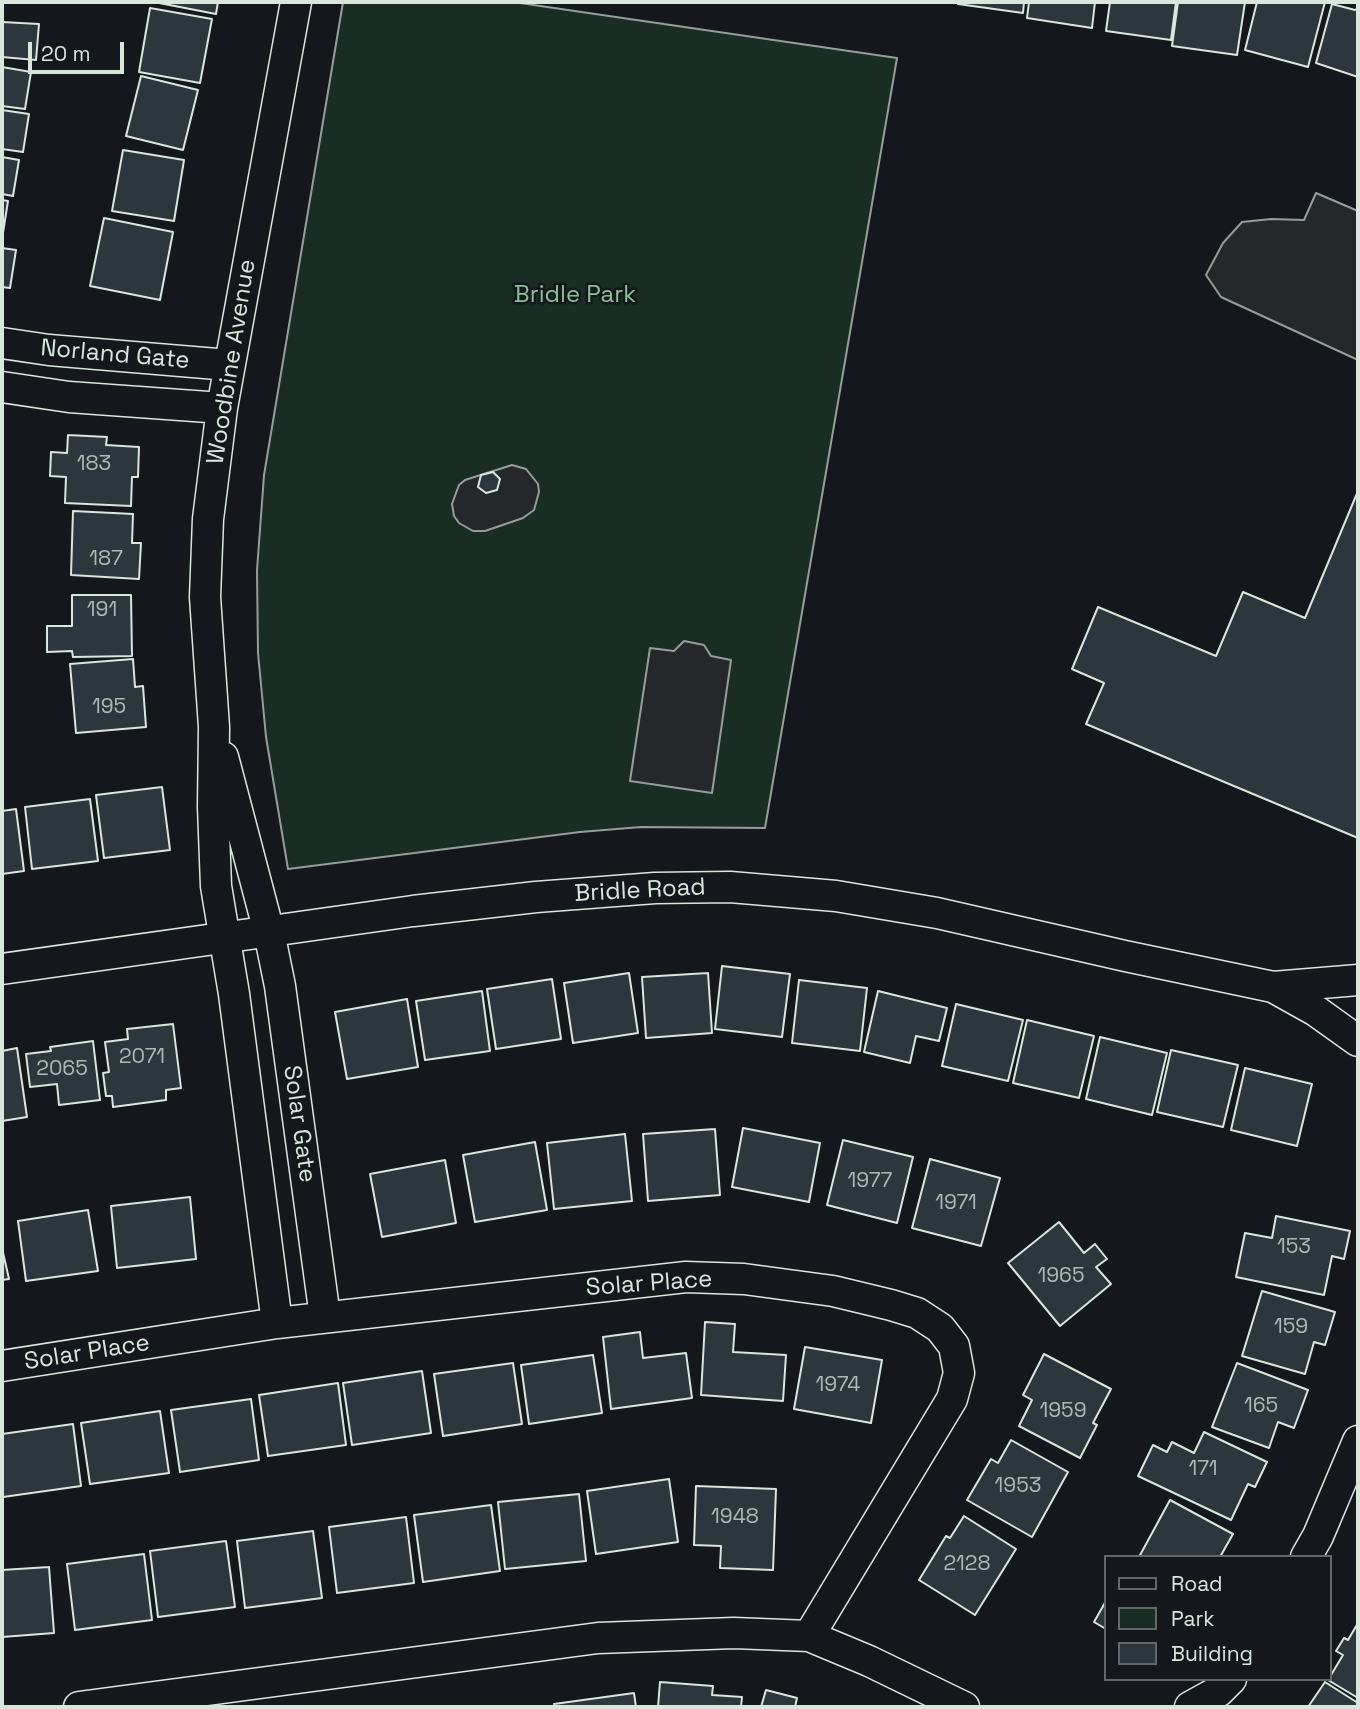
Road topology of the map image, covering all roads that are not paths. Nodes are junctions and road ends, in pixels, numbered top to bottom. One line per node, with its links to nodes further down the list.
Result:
1 (296, 2): 3 (street, Woodbine Avenue)
2 (2, 342): 3 (street, Norland Gate)
3 (229, 365): 5 (street, Woodbine Avenue)
4 (2, 387): 5 (street, Norland Gate)
5 (222, 408): 6 (street, Woodbine Avenue)
6 (214, 727): 7 (street, Woodbine Avenue); 8 (street, Woodbine Avenue)
7 (269, 932): 8 (street, Bridle Road); 11 (street, Bridle Road); 13 (street, Solar Gate)
8 (225, 939): 9 (street, Bridle Road); 14 (street, Solar Gate)
9 (2, 969)
10 (1358, 980): 11 (street, Bridle Road)
11 (1273, 986): 12 (street, Bridle Road)
12 (1358, 1041)
13 (325, 1317): 14 (street, Solar Place); 18 (street, Solar Place)
14 (277, 1323): 15 (street, Solar Place)
15 (2, 1366)
16 (1358, 1441): 17 (street)
17 (1307, 1555)
18 (809, 1636): 21 (street); 22 (street)
19 (1229, 1681): 23 (street)
20 (1237, 1681): 24 (street)
21 (79, 1707)
22 (964, 1707)
23 (1190, 1707)
24 (1229, 1707)

